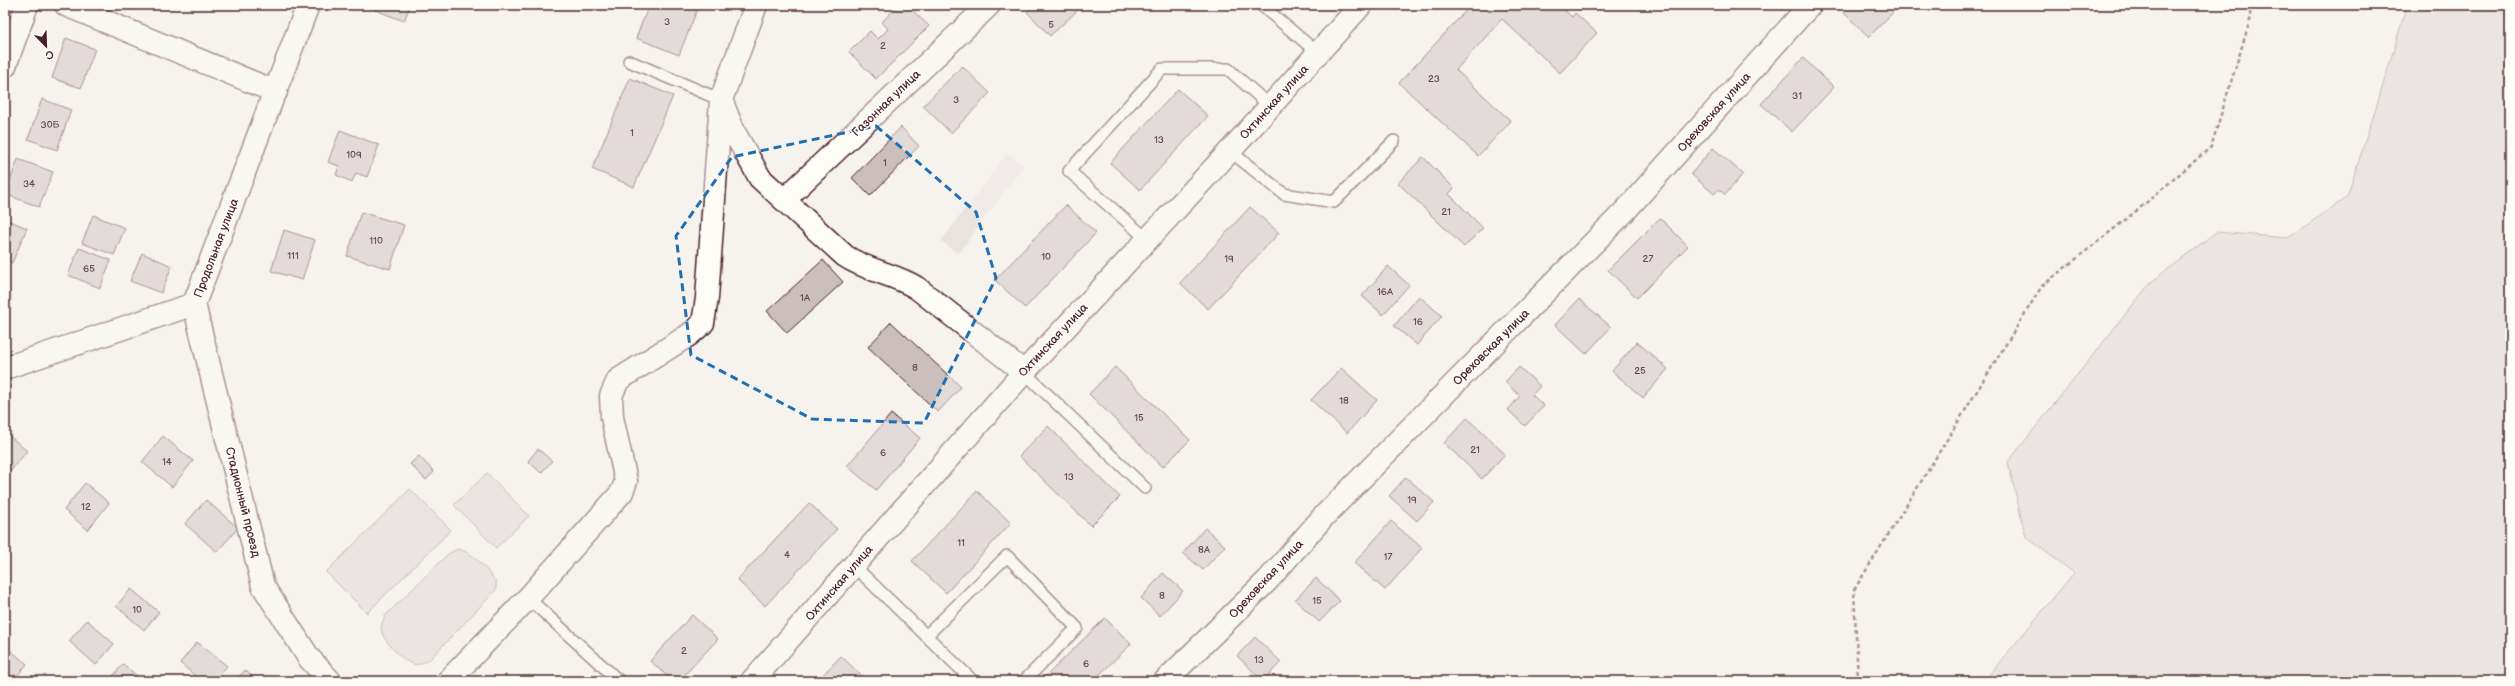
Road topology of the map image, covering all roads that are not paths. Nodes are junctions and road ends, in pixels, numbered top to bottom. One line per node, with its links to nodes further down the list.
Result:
1 (27, 5): 11 (street)
2 (66, 5): 12 (street)
3 (308, 5): 12 (street, Продольная улица)
4 (756, 5): 13 (street)
5 (989, 5): 17 (street, Газонная улица)
6 (1262, 5): 9 (lane)
7 (1361, 5): 9 (street, Охтинская улица)
8 (1810, 5): 32 (street, Ореховская улица)
9 (1318, 53): 14 (street, Охтинская улица)
10 (629, 62): 13 (lane)
11 (5, 66)
12 (276, 92): 19 (street, Продольная улица)
13 (721, 100): 17 (street); 24 (street)
14 (1270, 106): 16 (street, Охтинская улица); 18 (lane)
15 (1394, 141): 16 (lane)
16 (1230, 151): 18 (street, Охтинская улица)
17 (784, 200): 21 (street)
18 (1147, 239): 21 (street, Охтинская улица)
19 (194, 304): 20 (street, Продольная улица); 26 (street, Стадионный проезд)
20 (5, 368)
21 (1024, 372): 22 (lane); 23 (street, Охтинская улица)
22 (1144, 488)
23 (854, 566): 25 (lane); 29 (street, Охтинская улица)
24 (528, 598): 27 (street); 28 (lane)
25 (926, 636): 30 (lane); 31 (lane)
26 (330, 681)
27 (448, 681)
28 (619, 681)
29 (752, 681)
30 (973, 681)
31 (1024, 681)
32 (1165, 681)

